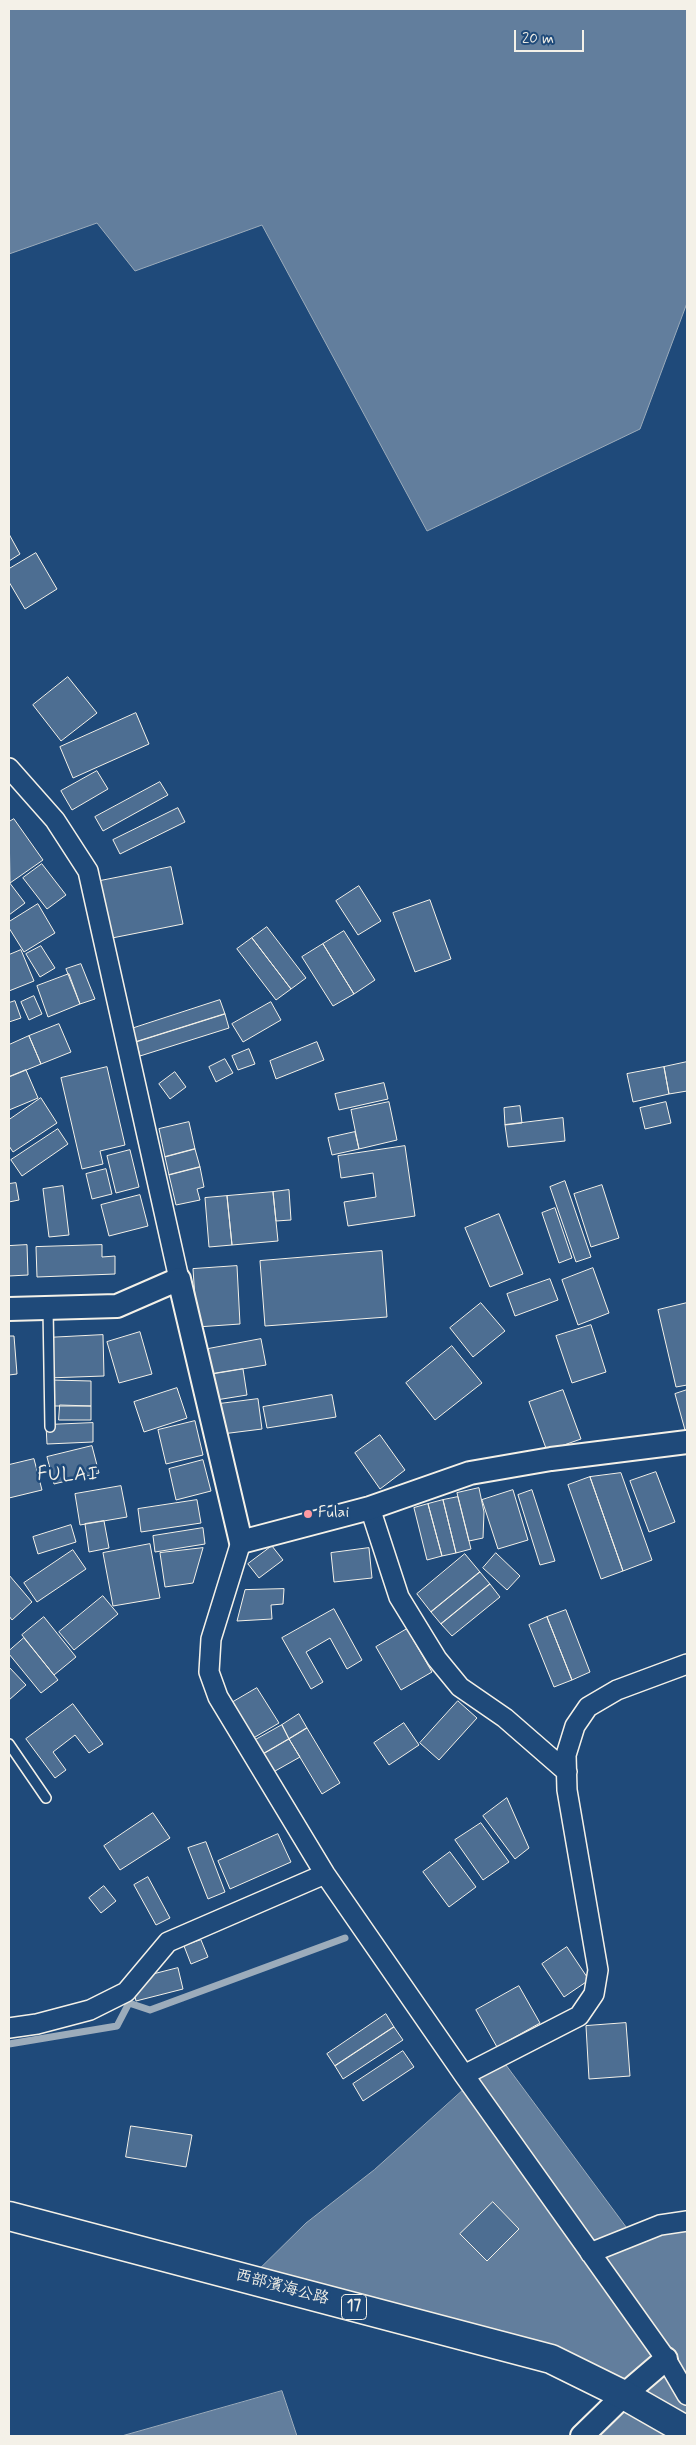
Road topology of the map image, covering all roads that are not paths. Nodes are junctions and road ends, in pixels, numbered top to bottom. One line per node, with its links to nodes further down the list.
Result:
1 (9, 768): 2 (street)
2 (179, 1279): 3 (street); 8 (street)
3 (48, 1308): 4 (street); 5 (lane)
4 (9, 1309)
5 (50, 1427)
6 (687, 1442): 7 (street)
7 (370, 1508): 8 (street); 11 (street)
8 (241, 1542): 13 (street)
9 (687, 1664): 11 (street)
10 (9, 1744): 12 (lane)
11 (567, 1772): 15 (street)
12 (46, 1798)
13 (325, 1874): 14 (street); 15 (street)
14 (9, 2028)
15 (464, 2075): 18 (street)
16 (9, 2216): 20 (main road, 西部濱海公路 / 17)
17 (687, 2221): 18 (street)
18 (590, 2253): 19 (street)
19 (666, 2359): 20 (street); 21 (street)
20 (624, 2395): 22 (main road, 西部濱海公路 / 17); 23 (street)
21 (687, 2395)
22 (687, 2431)
23 (582, 2436)

